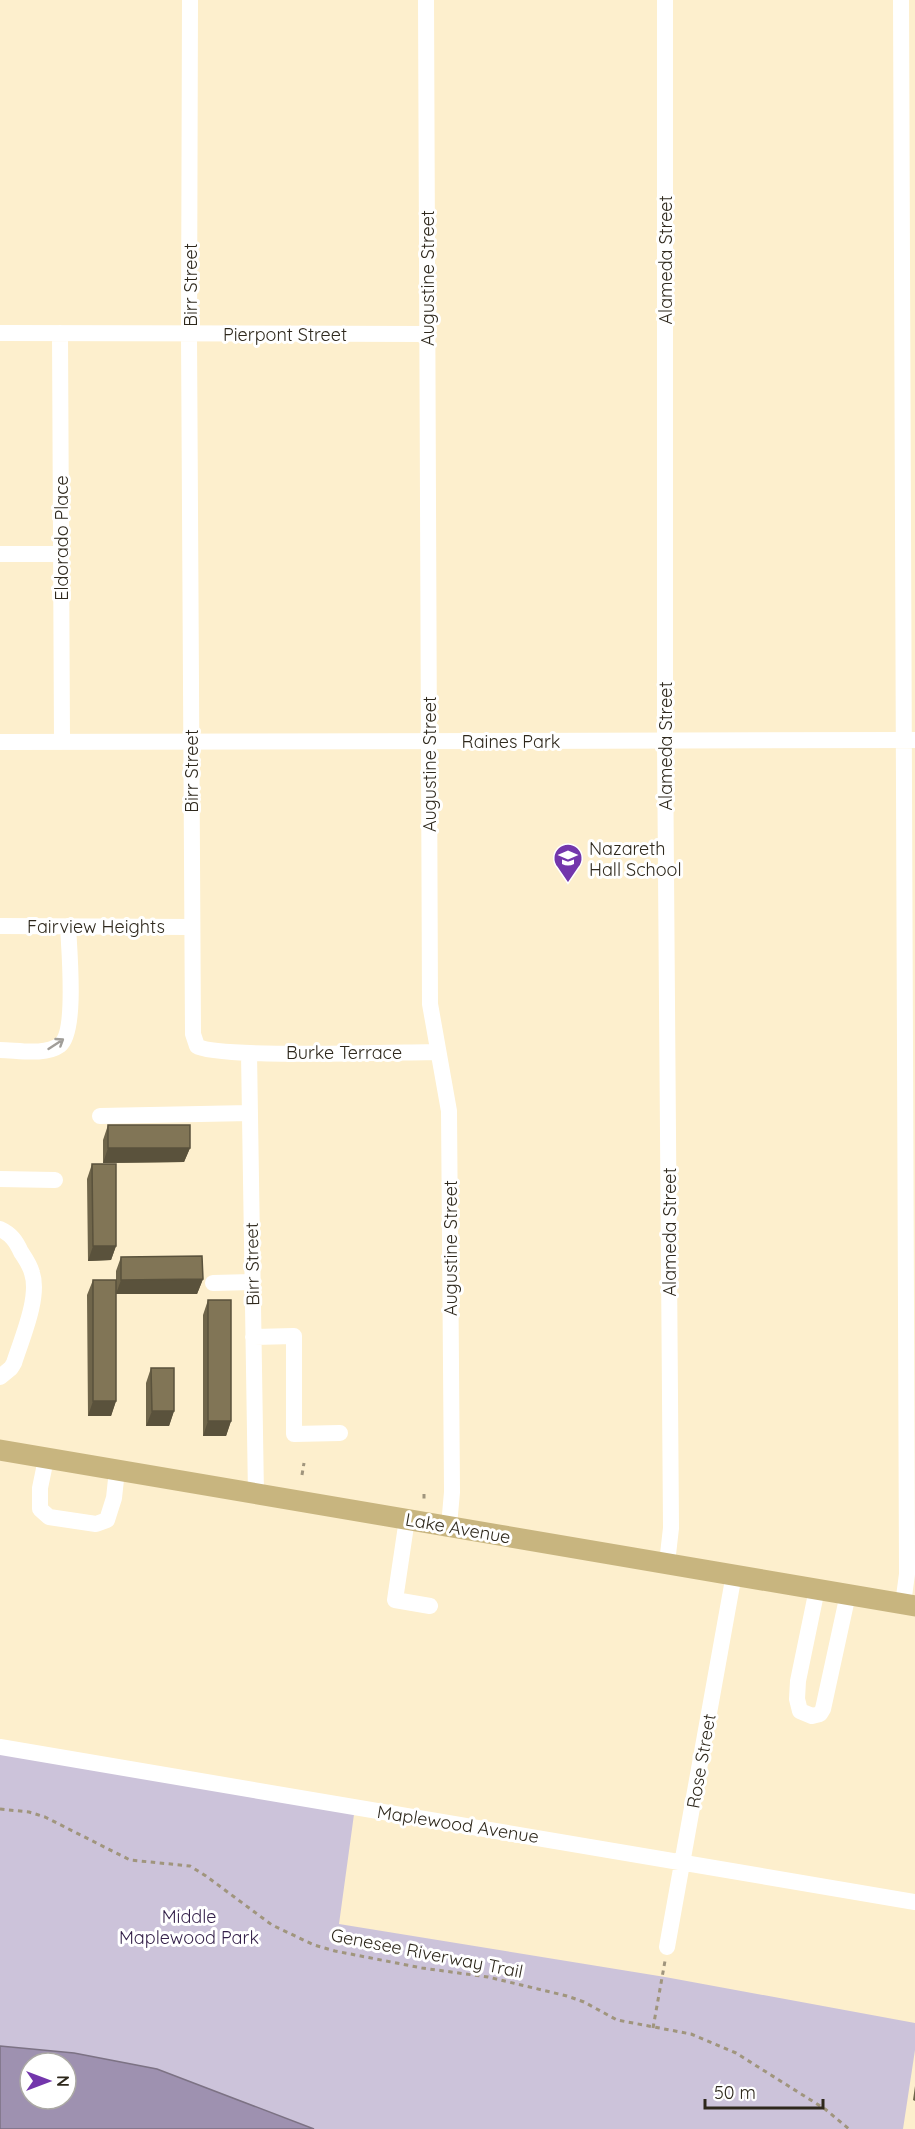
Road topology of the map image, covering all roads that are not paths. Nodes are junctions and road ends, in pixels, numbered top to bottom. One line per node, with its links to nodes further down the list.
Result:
1 (190, 0): 7 (street, Birr Street)
2 (426, 0): 8 (street, Augustine Street)
3 (665, 0): 13 (street, Alameda Street)
4 (901, 0): 11 (street)
5 (0, 333): 6 (street, Pierpont Street)
6 (60, 333): 7 (street, Pierpont Street); 10 (street, Eldorado Place)
7 (189, 334): 8 (street, Pierpont Street); 16 (street, Birr Street)
8 (427, 334): 12 (street, Augustine Street)
9 (0, 554): 10 (street)
10 (61, 554): 15 (street, Eldorado Place)
11 (909, 740): 13 (street, Raines Park); 43 (street)
12 (429, 741): 13 (street, Raines Park); 16 (street, Raines Park); 21 (street, Augustine Street)
13 (665, 741): 39 (street, Alameda Street)
14 (0, 742): 15 (street, Raines Park)
15 (62, 742): 16 (street, Raines Park)
16 (191, 742): 19 (street, Birr Street)
17 (0, 926): 18 (street, Fairview Heights)
18 (68, 926): 19 (street, Fairview Heights); 20 (street, one-way to 18)
19 (191, 927): 22 (street, Birr Street)
20 (0, 1050)
21 (438, 1052): 22 (street, Burke Terrace); 38 (street, Augustine Street)
22 (249, 1053): 23 (street, Birr Street)
23 (250, 1113): 24 (street); 28 (street, Birr Street)
24 (100, 1116)
25 (0, 1179): 26 (street)
26 (55, 1180)
27 (0, 1229): 31 (street)
28 (252, 1282): 29 (street); 30 (street, Birr Street)
29 (213, 1283)
30 (253, 1337): 32 (street); 36 (street, Birr Street)
31 (0, 1377)
32 (340, 1433)
33 (0, 1450): 34 (main road, Lake Avenue)
34 (46, 1459): 35 (main road, Lake Avenue); 35 (street)
35 (117, 1470): 36 (main road, Lake Avenue)
36 (256, 1495): 37 (main road, Lake Avenue)
37 (407, 1519): 38 (main road, Lake Avenue); 44 (street)
38 (449, 1526): 39 (main road, Lake Avenue)
39 (667, 1563): 40 (main road, Lake Avenue)
40 (734, 1574): 41 (main road, Lake Avenue); 46 (street, Rose Street)
41 (817, 1589): 42 (main road, Lake Avenue); 42 (street)
42 (848, 1594): 43 (main road, Lake Avenue)
43 (909, 1605)
44 (430, 1606)
45 (0, 1747): 46 (street, Maplewood Avenue)
46 (682, 1862): 47 (street, Maplewood Avenue); 48 (street, Rose Street)
47 (915, 1902)
48 (667, 1947)

